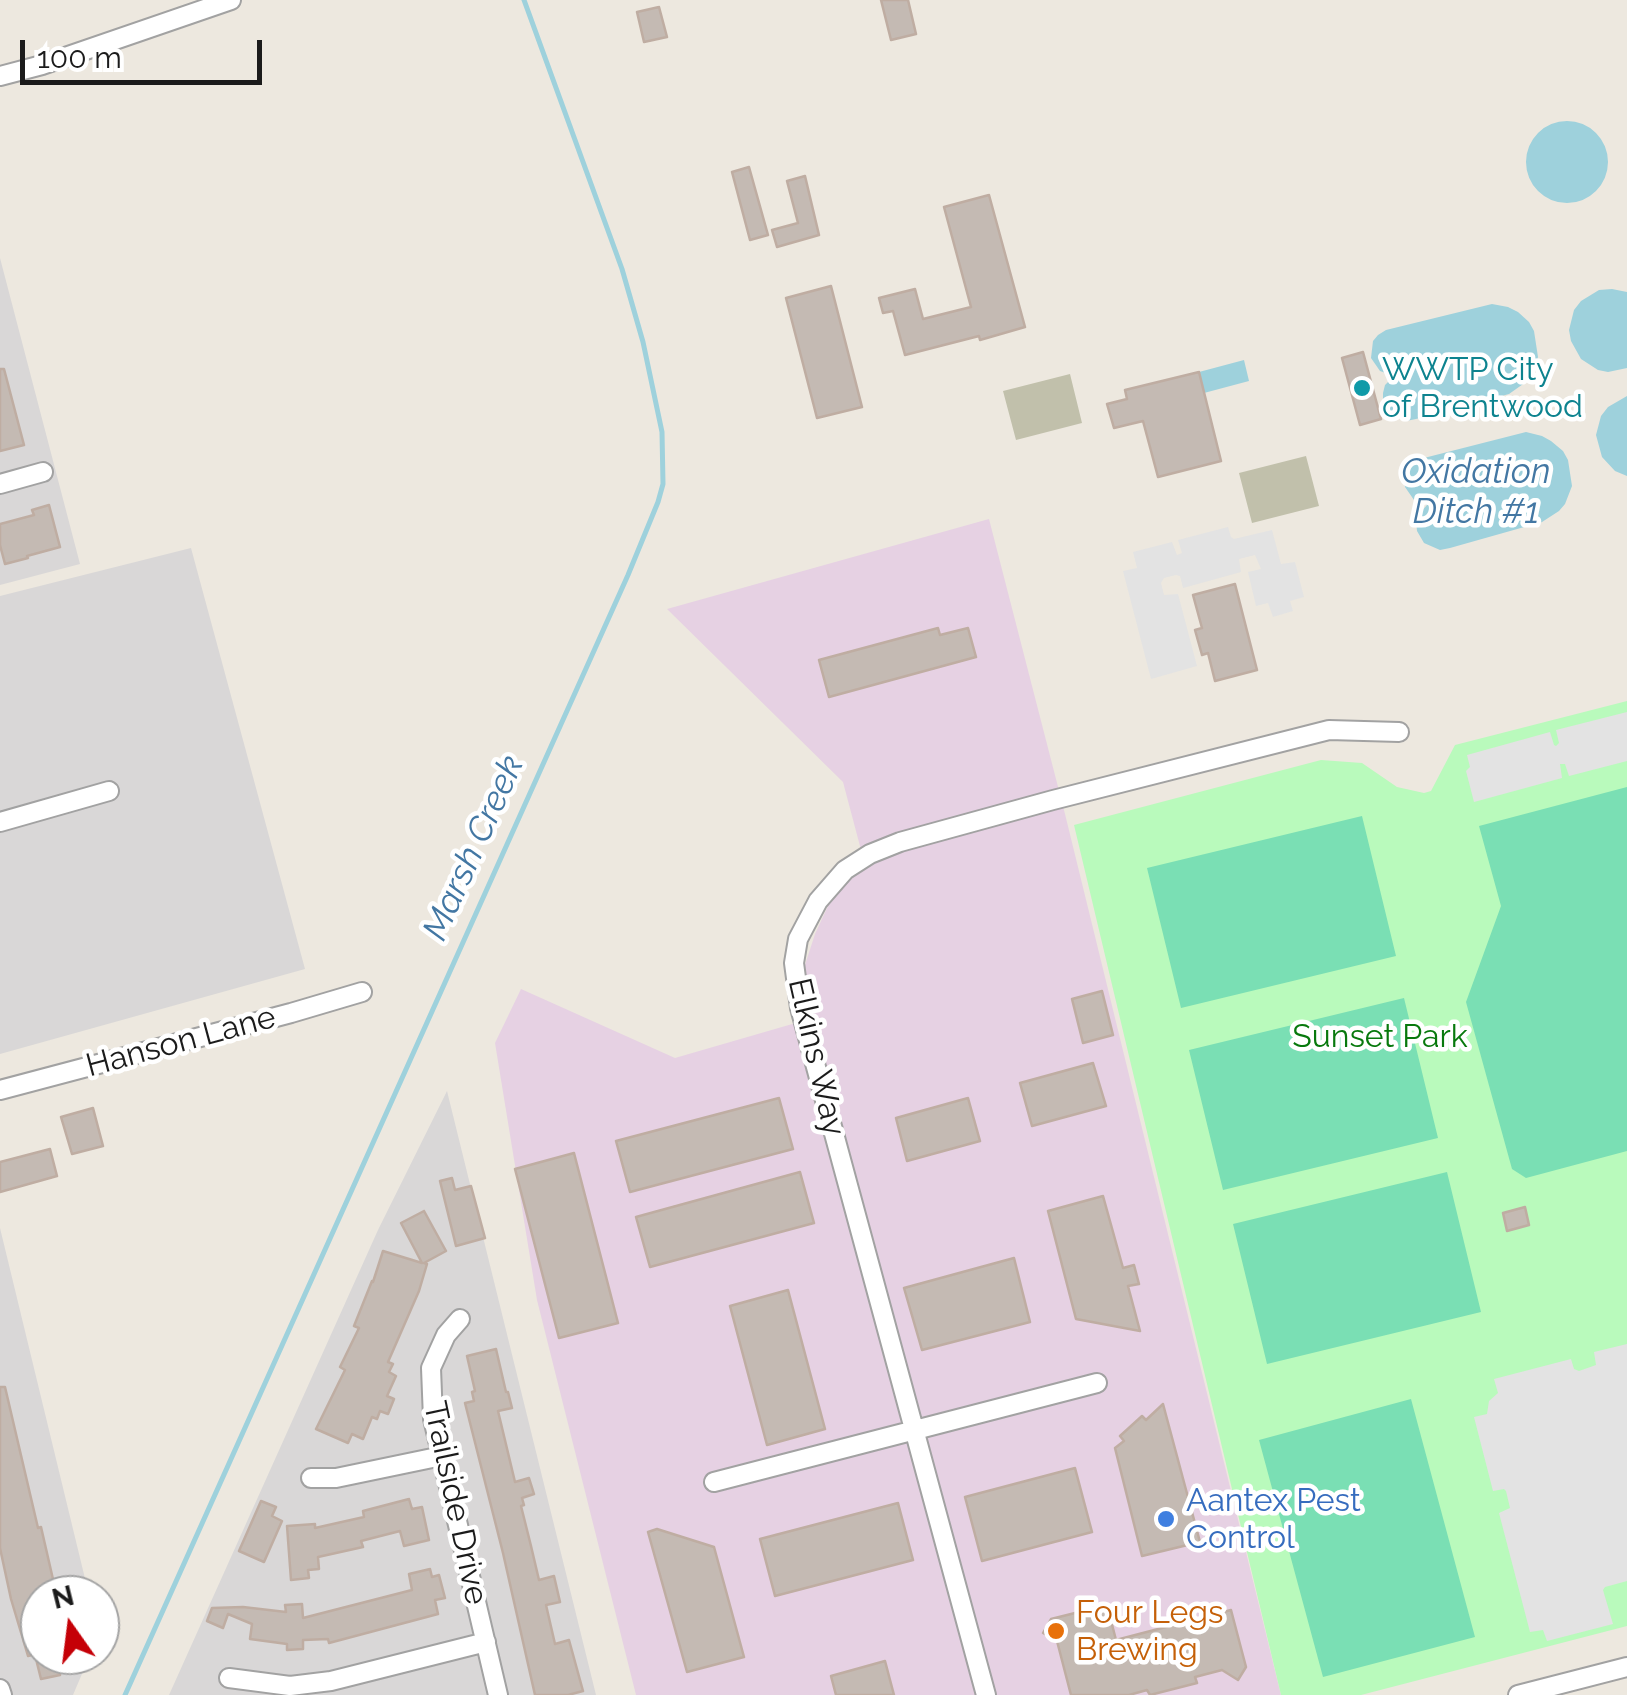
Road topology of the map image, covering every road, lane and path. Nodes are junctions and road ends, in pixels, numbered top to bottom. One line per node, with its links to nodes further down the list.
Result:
1 (231, 0): 2 (street)
2 (0, 76)
3 (44, 472): 4 (street)
4 (0, 484)
5 (1399, 732): 12 (street, Elkins Way)
6 (109, 791): 7 (street)
7 (0, 822)
8 (362, 992): 9 (street, Hanson Lane)
9 (0, 1090)
10 (460, 1318): 13 (street, Trailside Drive)
11 (1097, 1383): 12 (street)
12 (914, 1429): 15 (street); 20 (street, Elkins Way)
13 (442, 1456): 14 (street); 16 (street, Trailside Drive)
14 (312, 1478)
15 (714, 1482)
16 (486, 1642): 18 (street); 19 (street, Trailside Drive)
17 (1627, 1667): 21 (street)
18 (229, 1678)
19 (498, 1695)
20 (986, 1695)
21 (1518, 1695)

